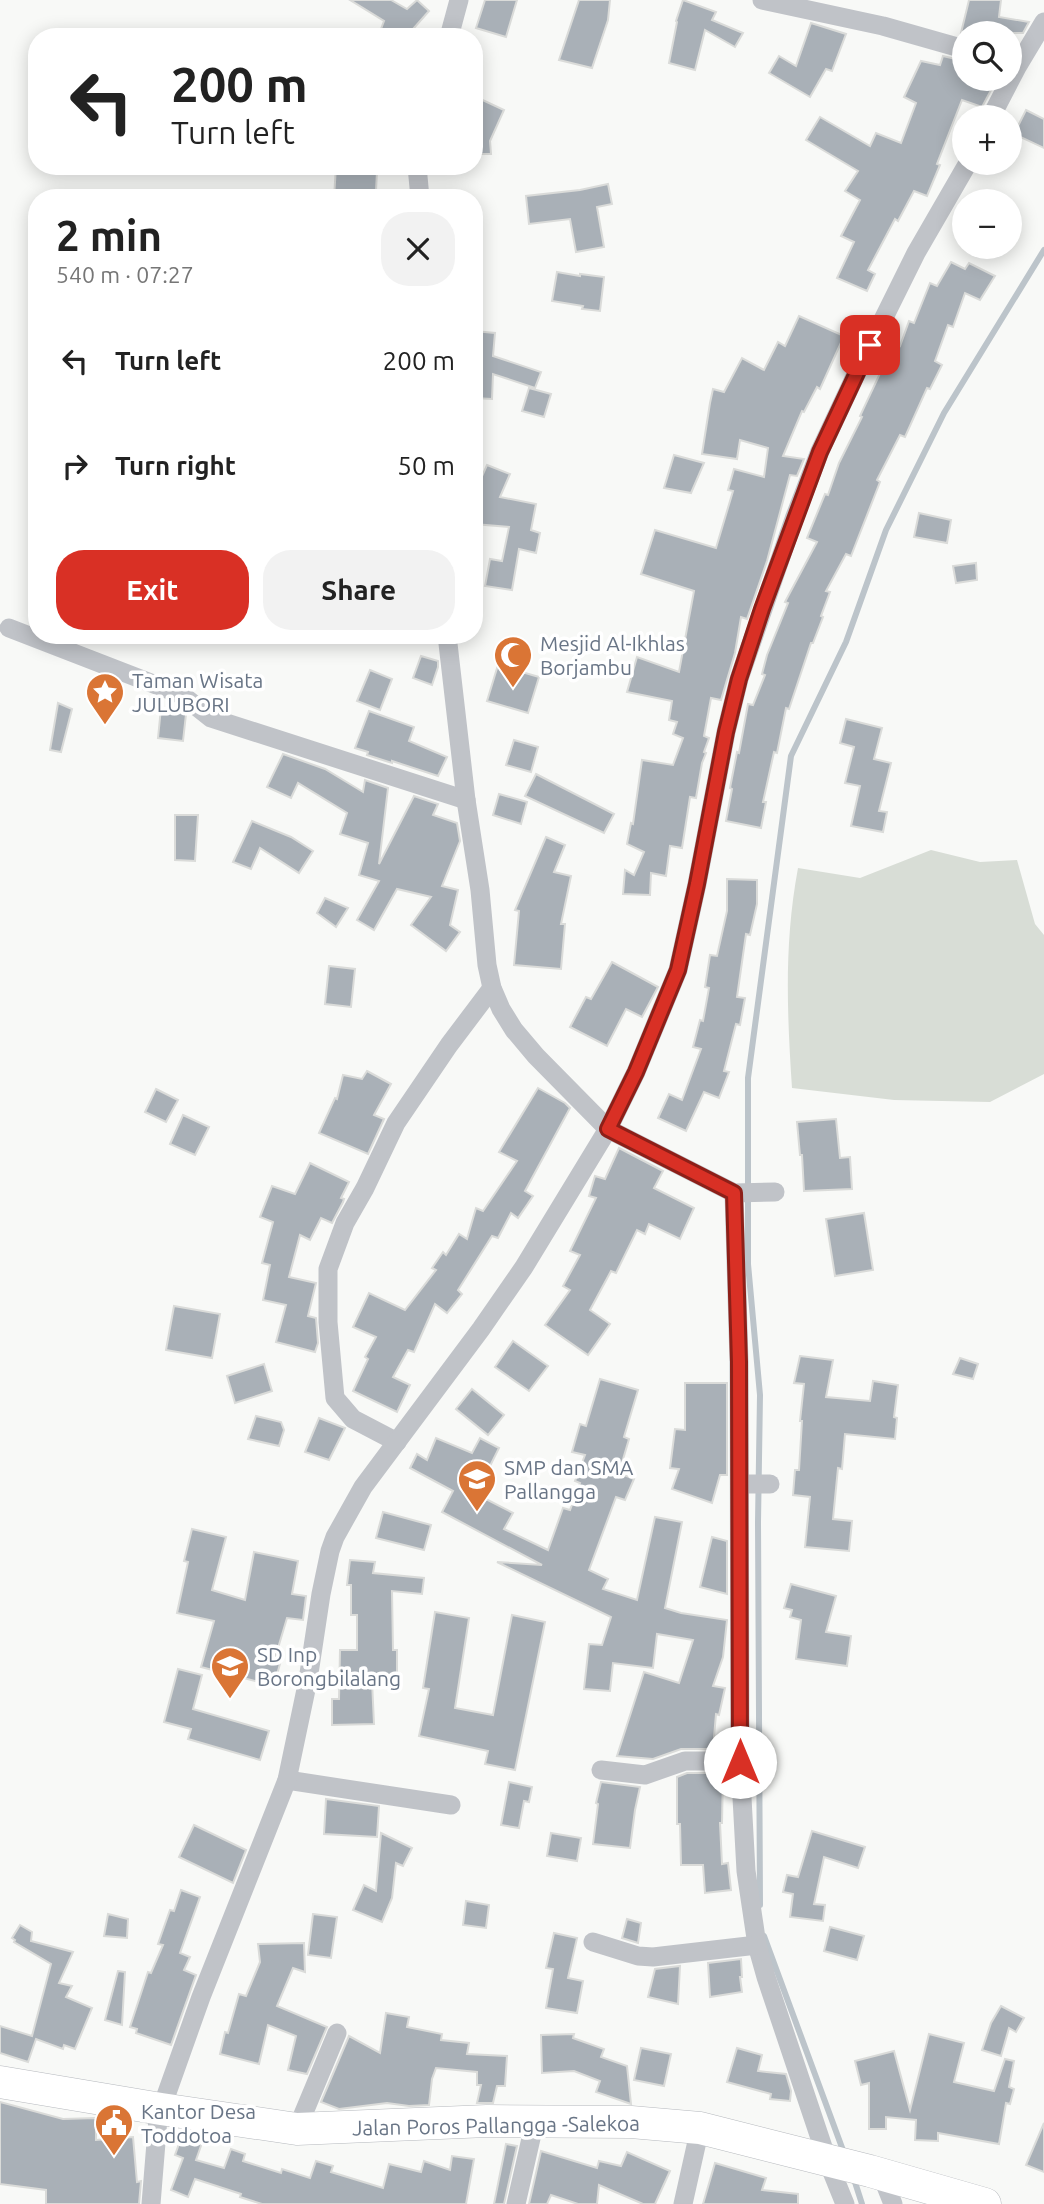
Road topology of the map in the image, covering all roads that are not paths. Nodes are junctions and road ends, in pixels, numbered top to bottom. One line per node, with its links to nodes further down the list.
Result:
1 (459, 0): 4 (street)
2 (762, 0): 5 (street)
3 (1044, 22): 6 (street)
4 (451, 28)
5 (952, 46)
6 (1022, 53)
7 (961, 175): 14 (street)
8 (9, 628): 9 (street)
9 (28, 635)
10 (50, 644): 12 (street)
11 (448, 644): 12 (street)
12 (466, 800): 13 (street)
13 (492, 988): 14 (street); 17 (street)
14 (608, 1129): 16 (street); 17 (street)
15 (770, 1192): 16 (street)
16 (739, 1193): 18 (street)
17 (397, 1442): 20 (street)
18 (740, 1762): 19 (street); 23 (street)
19 (601, 1770)
20 (287, 1780): 21 (street); 26 (street)
21 (451, 1805)
22 (593, 1942): 23 (street)
23 (757, 1945): 30 (street)
24 (337, 2033): 29 (street)
25 (0, 2082): 26 (main road, Jalan Poros Pallangga -Salekoa)
26 (161, 2109): 29 (main road, Jalan Poros Pallangga -Salekoa); 31 (street)
27 (535, 2121): 28 (main road, Jalan Poros Pallangga -Salekoa); 29 (main road, Jalan Poros Pallangga -Salekoa); 32 (street)
28 (700, 2128): 30 (main road, Jalan Poros Pallangga -Salekoa); 33 (street)
29 (297, 2129)
30 (861, 2175): 34 (street); 35 (main road, Jalan Poros Pallangga -Salekoa)
31 (151, 2204)
32 (516, 2204)
33 (683, 2204)
34 (845, 2204)
35 (985, 2204)

